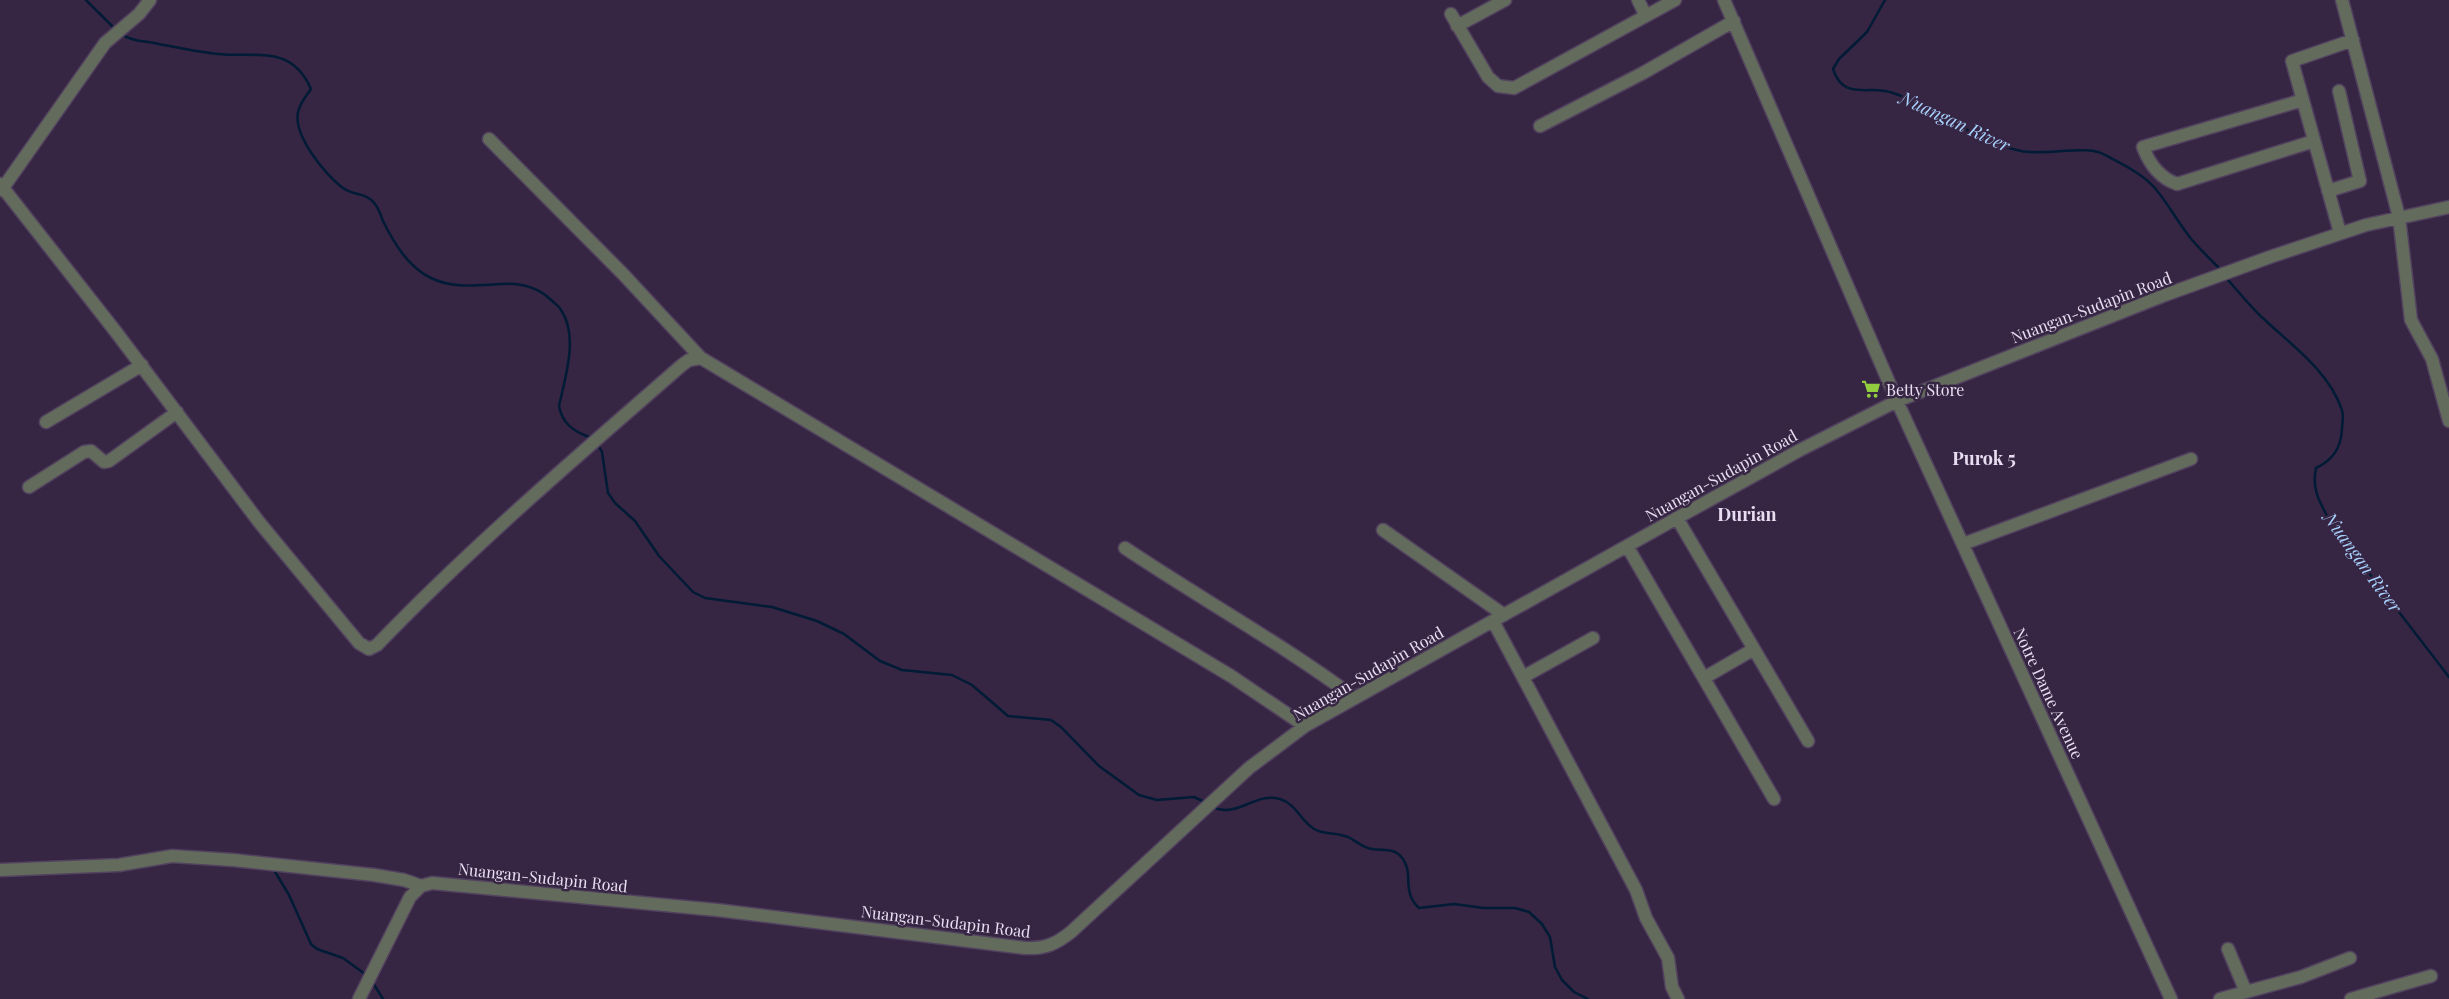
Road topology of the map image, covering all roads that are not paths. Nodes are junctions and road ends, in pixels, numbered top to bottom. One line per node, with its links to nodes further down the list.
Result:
1 (150, 0): 17 (street)
2 (1505, 0): 10 (street)
3 (1638, 0): 8 (street)
4 (1675, 0): 8 (street)
5 (1724, 0): 9 (street, Notre Dame Avenue)
6 (2342, 0): 11 (street)
7 (1451, 14): 10 (street)
8 (1646, 16): 10 (street)
9 (1734, 22): 14 (street); 24 (street, Notre Dame Avenue)
10 (1457, 26)
11 (2353, 40): 13 (street); 20 (street)
12 (2339, 92): 18 (street)
13 (2303, 100): 16 (street); 16 (street)
14 (1540, 126)
15 (488, 139): 22 (street)
16 (2314, 141): 18 (street)
17 (1, 187): 23 (street)
18 (2328, 191): 21 (street)
19 (2449, 206): 20 (street, Nuangan-Sudapin Road)
20 (2399, 217): 21 (street, Nuangan-Sudapin Road); 26 (street)
21 (2340, 233): 24 (street, Nuangan-Sudapin Road)
22 (701, 358): 25 (street); 41 (street)
23 (142, 365): 25 (street); 27 (street)
24 (1897, 401): 30 (street, Nuangan-Sudapin Road); 32 (street, Notre Dame Avenue)
25 (177, 412): 29 (street)
26 (2449, 420)
27 (46, 422)
28 (2192, 459): 32 (street)
29 (29, 487)
30 (1677, 518): 33 (street, Nuangan-Sudapin Road); 37 (street)
31 (1383, 530): 35 (street)
32 (1963, 544): 52 (street, Notre Dame Avenue)
33 (1627, 546): 35 (street, Nuangan-Sudapin Road); 39 (street)
34 (1125, 548): 40 (street)
35 (1498, 618): 38 (street); 40 (street, Nuangan-Sudapin Road)
36 (1593, 638): 38 (street)
37 (1754, 649): 39 (street); 42 (street)
38 (1523, 677): 51 (street)
39 (1704, 678): 43 (street)
40 (1355, 698): 41 (street, Nuangan-Sudapin Road)
41 (1305, 726): 45 (street, Nuangan-Sudapin Road)
42 (1808, 741)
43 (1774, 799)
44 (0, 870): 45 (street)
45 (421, 886): 50 (street)
46 (2228, 949): 49 (street)
47 (2350, 958): 49 (street)
48 (2431, 976): 54 (street)
49 (2246, 992): 53 (street)
50 (359, 999)
51 (1678, 999)
52 (2171, 999)
53 (2220, 999)
54 (2351, 999)

